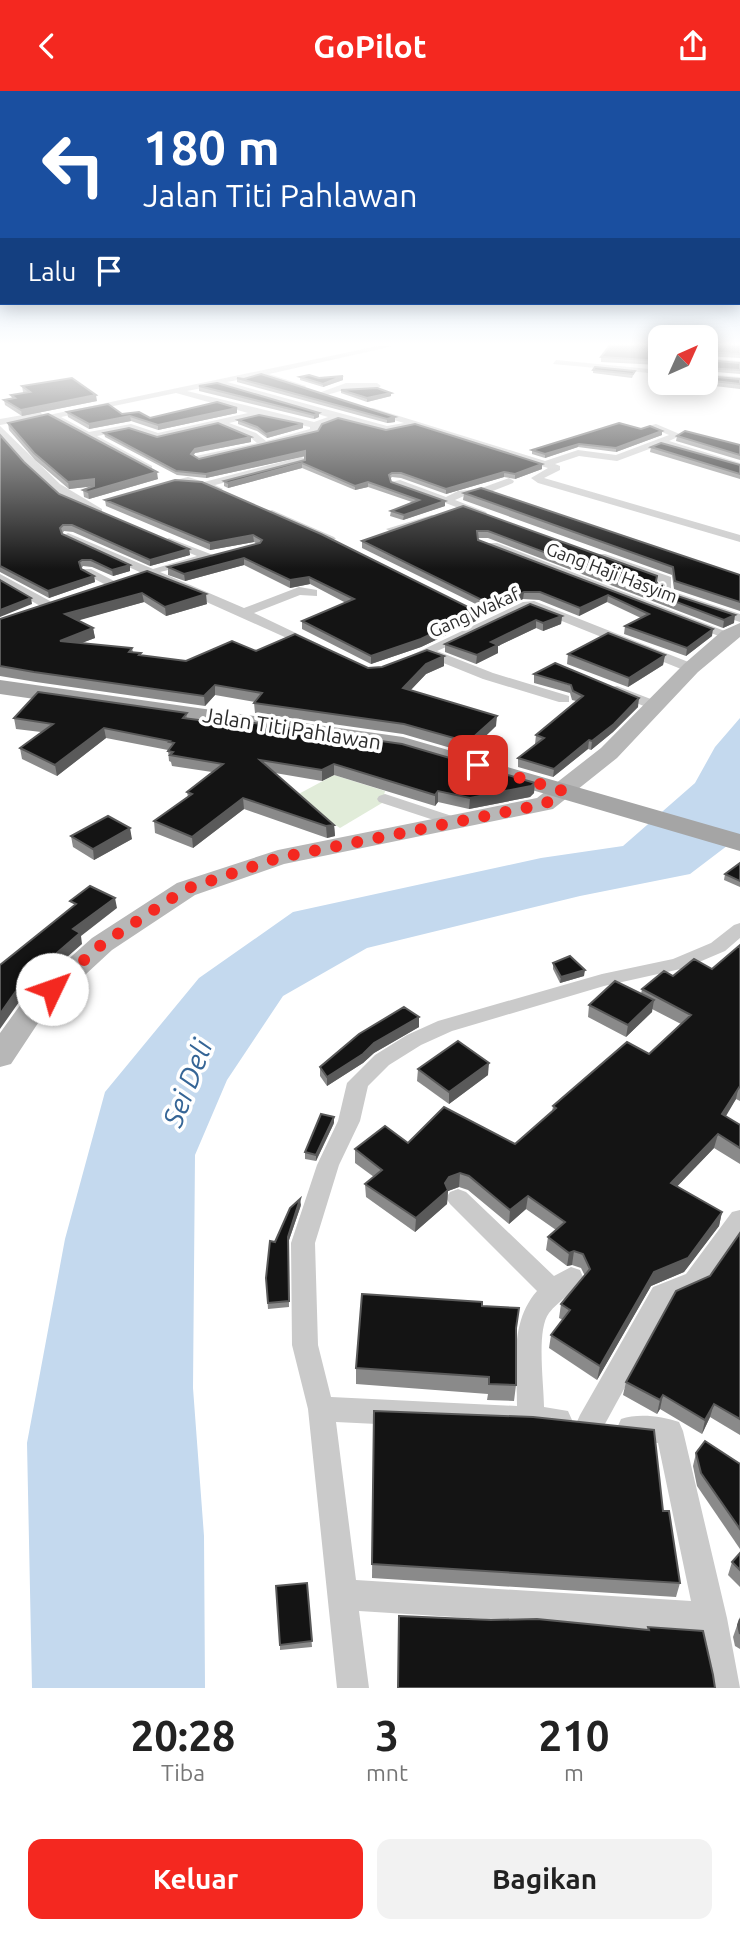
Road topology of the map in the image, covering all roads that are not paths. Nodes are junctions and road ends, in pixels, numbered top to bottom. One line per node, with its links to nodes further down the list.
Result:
1 (28, 420): 12 (street)
2 (39, 420): 12 (street)
3 (59, 420): 14 (street)
4 (230, 420): 9 (street)
5 (289, 420): 11 (street)
6 (330, 420): 11 (street)
7 (348, 420): 10 (street)
8 (401, 420): 10 (street)
9 (219, 422): 14 (street); 16 (street)
10 (415, 424): 21 (street)
11 (315, 425): 16 (street)
12 (0, 426): 30 (street)
13 (653, 426): 15 (street)
14 (89, 435): 18 (street)
15 (661, 442): 21 (street); 22 (street)
16 (264, 443): 19 (street)
17 (136, 452): 18 (street)
18 (124, 455): 23 (street)
19 (199, 458)
20 (301, 460): 26 (street)
21 (547, 464): 41 (street)
22 (740, 466)
23 (174, 481): 26 (street); 27 (street)
24 (509, 481): 31 (street)
25 (396, 482): 31 (street)
26 (206, 484): 29 (street)
27 (149, 488)
28 (89, 490): 30 (street)
29 (232, 495)
30 (66, 496): 33 (street)
31 (446, 501): 35 (street)
32 (99, 502): 33 (street)
33 (86, 506): 36 (street)
34 (257, 506): 43 (street)
35 (461, 507): 37 (street); 38 (street)
36 (111, 516)
37 (500, 520)
38 (391, 529)
39 (68, 536): 48 (street)
40 (160, 537): 46 (street)
41 (740, 539)
42 (483, 542): 55 (street, Gang Haji Hasyim)
43 (341, 545)
44 (590, 552): 55 (street)
45 (225, 556): 46 (street)
46 (209, 557): 48 (street)
47 (87, 571): 50 (street)
48 (151, 573): 50 (street); 54 (street)
49 (0, 578): 53 (street)
50 (112, 583): 51 (street)
51 (99, 587)
52 (313, 593): 54 (street)
53 (47, 604)
54 (245, 612): 57 (street)
55 (736, 627): 59 (street)
56 (427, 652): 58 (street, Gang Wakaf); 59 (street, Gang Wakaf); 62 (street)
57 (331, 653)
58 (389, 667)
59 (691, 668): 63 (street)
60 (598, 683): 63 (street)
61 (0, 687): 64 (main road, Jalan Titi Pahlawan)
62 (564, 699)
63 (656, 706): 64 (street)
64 (563, 791): 66 (street); 67 (main road, Jalan Titi Pahlawan)
65 (385, 799): 66 (street)
66 (455, 821): 69 (street)
67 (740, 843)
68 (740, 929): 72 (street)
69 (0, 1056)
70 (458, 1198): 73 (street)
71 (740, 1219): 74 (street)
72 (321, 1409): 73 (street); 75 (street)
73 (531, 1417): 74 (street)
74 (590, 1423): 76 (street)
75 (341, 1592): 76 (street); 77 (street)
76 (712, 1618): 78 (street)
77 (353, 1688)
78 (725, 1688)

